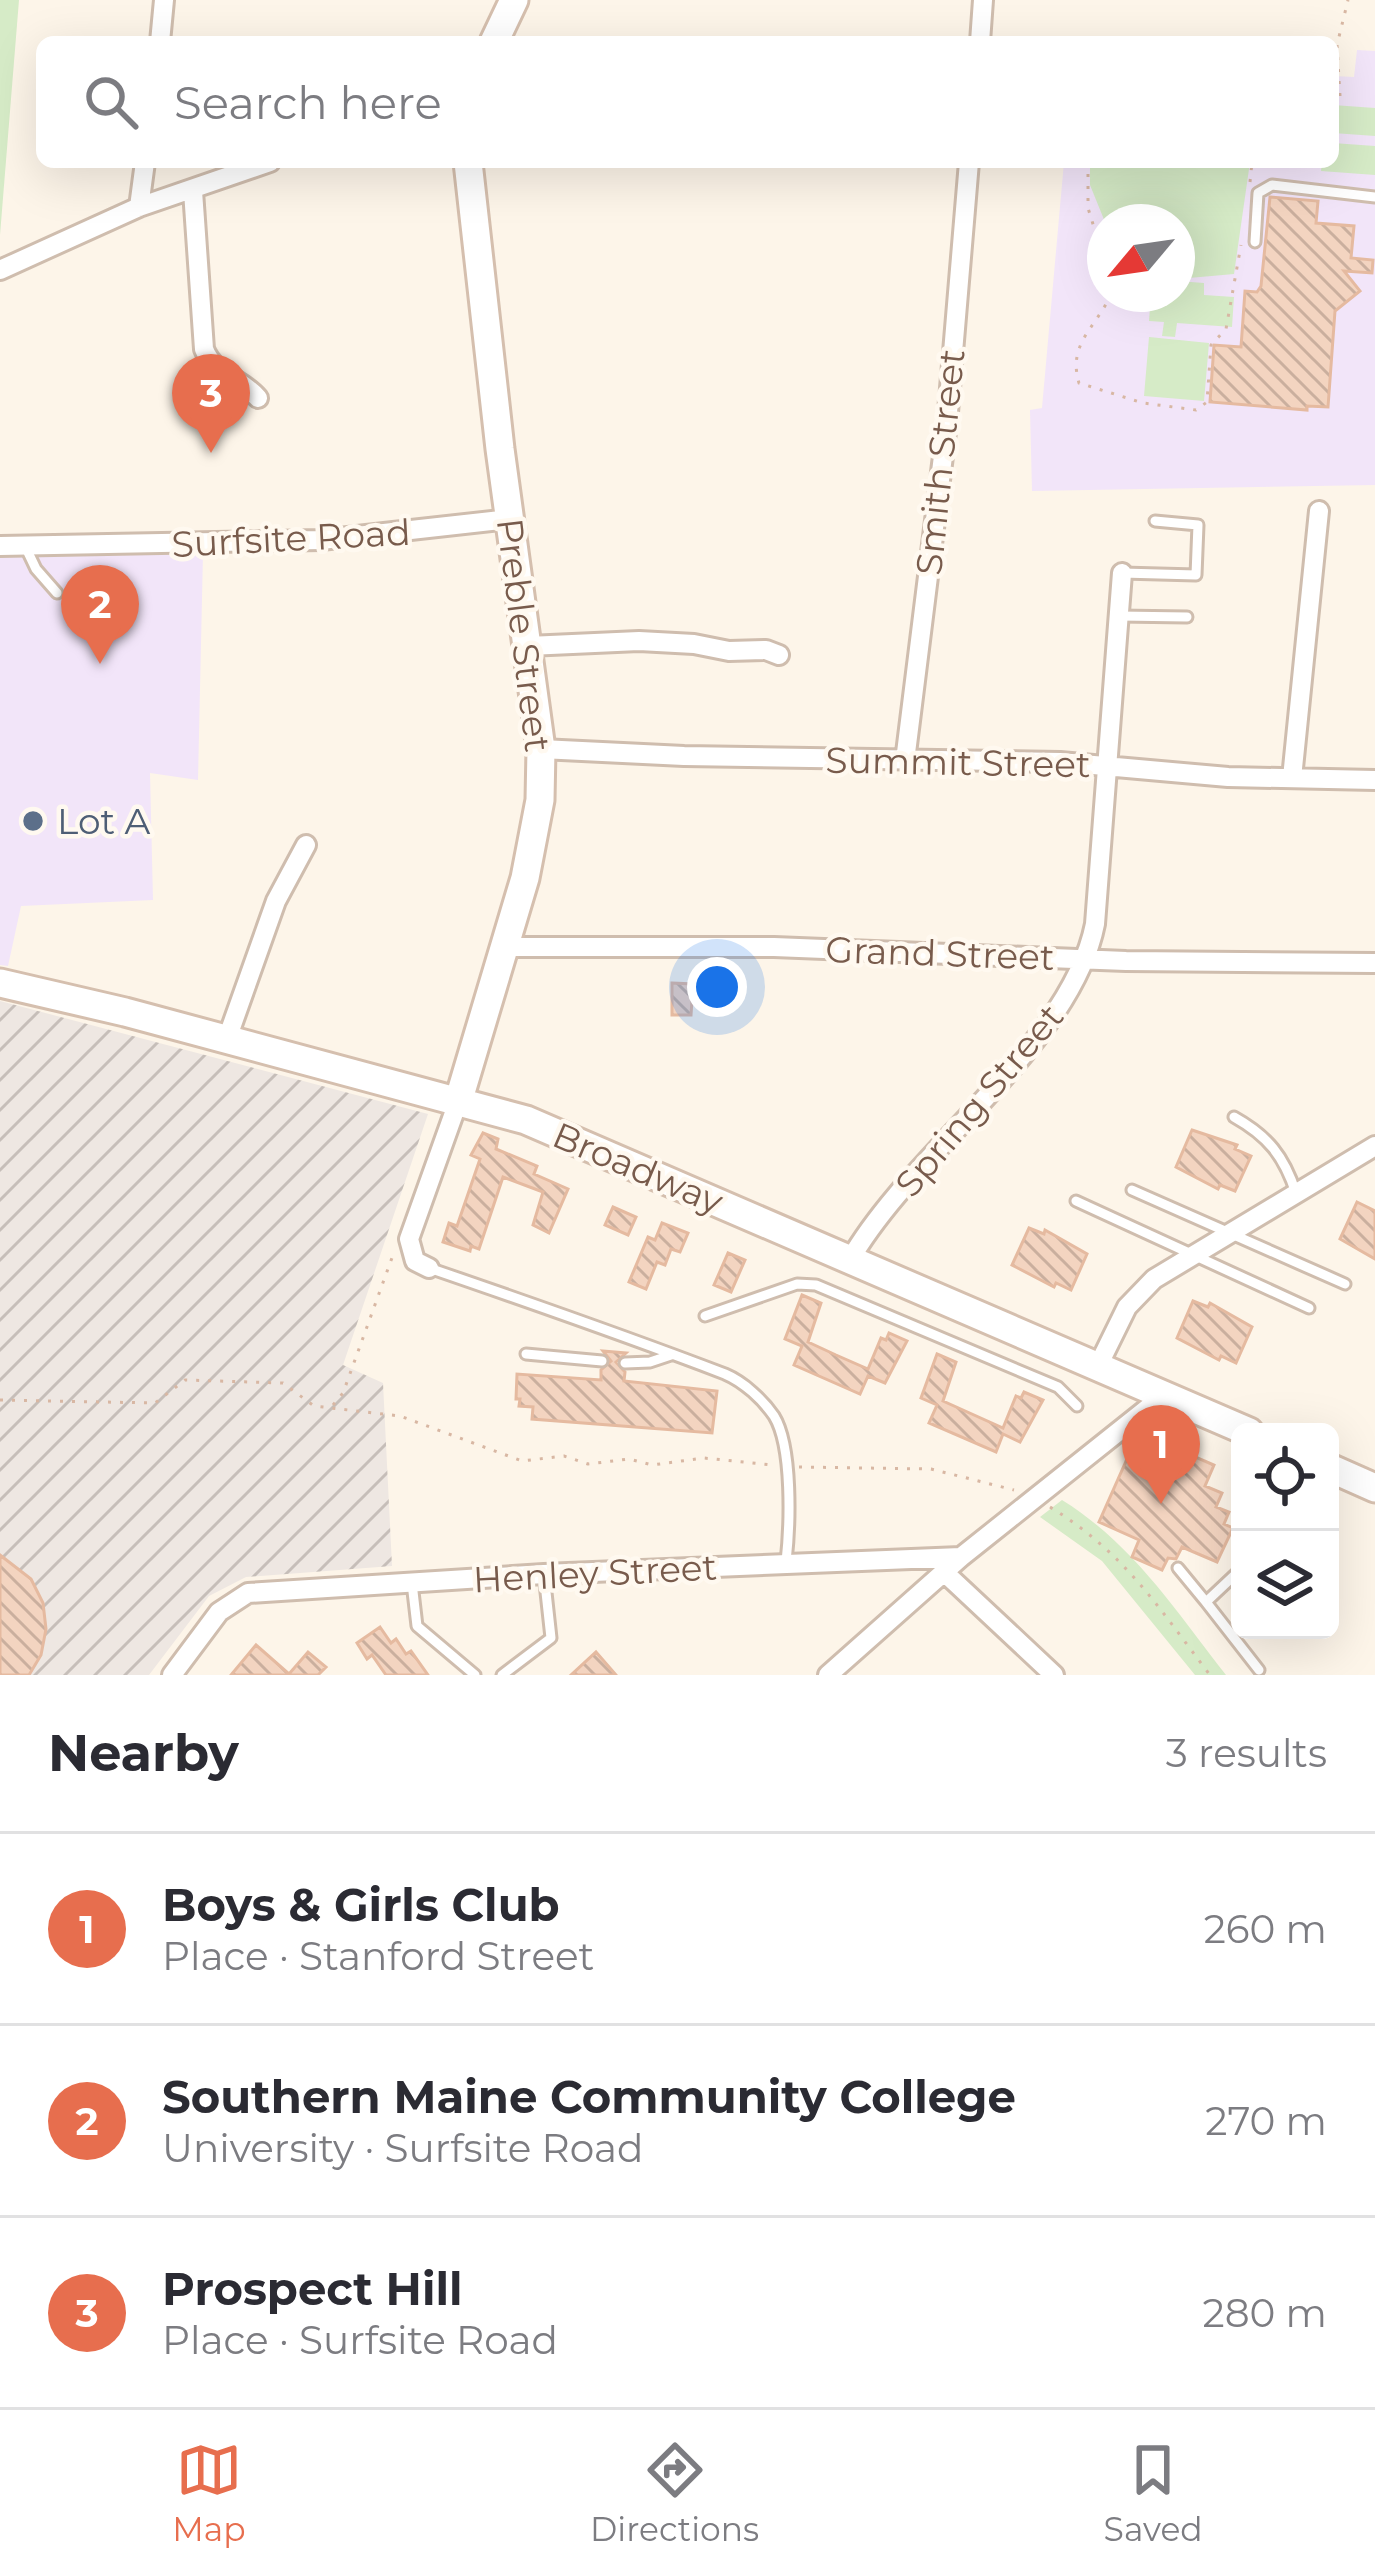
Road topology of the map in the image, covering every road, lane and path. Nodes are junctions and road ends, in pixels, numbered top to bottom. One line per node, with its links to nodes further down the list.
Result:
1 (164, 0): 5 (street)
2 (514, 0): 6 (street)
3 (983, 0): 7 (street)
4 (1348, 0): 8 (path)
5 (161, 36)
6 (497, 36)
7 (980, 36)
8 (1339, 36)
9 (1339, 84): 10 (path)
10 (1340, 96)
11 (144, 168): 21 (street)
12 (254, 168): 17 (street)
13 (469, 168): 28 (street, Preble Street)
14 (968, 168): 39 (street, Smith Street)
15 (1088, 168): 20 (path)
16 (1251, 168): 18 (path)
17 (193, 191): 21 (street); 26 (street)
18 (1248, 192)
19 (1375, 196): 22 (lane)
20 (1088, 204)
21 (139, 207): 24 (street)
22 (1255, 242)
23 (1241, 243): 25 (path)
24 (0, 270)
25 (1103, 312)
26 (258, 398)
27 (1319, 511): 41 (street)
28 (510, 518): 31 (street, Surfsite Road); 36 (street, Preble Street)
29 (1155, 521): 32 (lane)
30 (0, 546): 31 (street, Surfsite Road)
31 (25, 546): 33 (lane)
32 (1122, 573): 34 (street, Spring Street)
33 (57, 593)
34 (1119, 616): 35 (lane); 40 (street, Spring Street)
35 (1187, 617)
36 (528, 646): 37 (street); 38 (street, Preble Street)
37 (779, 655)
38 (541, 749): 39 (street, Summit Street); 44 (street, Preble Street)
39 (905, 760): 40 (street, Summit Street)
40 (1106, 765): 41 (street, Summit Street); 45 (street, Spring Street)
41 (1292, 778): 42 (street, Summit Street)
42 (1375, 780)
43 (306, 845): 48 (street)
44 (505, 947): 45 (street, Grand Street); 49 (street, Preble Street)
45 (1086, 959): 46 (street, Grand Street); 58 (street, Spring Street)
46 (1375, 963)
47 (0, 983): 48 (street, Broadway)
48 (227, 1039): 49 (street, Broadway)
49 (459, 1099): 56 (street); 58 (street, Broadway)
50 (1234, 1118): 53 (lane)
51 (1372, 1151): 53 (street)
52 (1132, 1190): 55 (lane)
53 (1296, 1192): 55 (street)
54 (1076, 1201): 57 (lane)
55 (1230, 1233): 57 (street); 60 (lane)
56 (410, 1250): 59 (street); 72 (path)
57 (1192, 1255): 62 (lane); 69 (street)
58 (850, 1260): 61 (street, Broadway)
59 (429, 1268): 66 (lane)
60 (1346, 1284)
61 (946, 1303): 64 (lane); 69 (street, Broadway)
62 (1309, 1308)
63 (705, 1316): 64 (lane)
64 (931, 1333): 73 (lane)
65 (526, 1354): 67 (lane)
66 (671, 1354): 68 (lane); 82 (lane)
67 (602, 1361)
68 (626, 1363)
69 (1098, 1366): 70 (street, Broadway)
70 (1163, 1396): 74 (street, Broadway); 81 (street)
71 (0, 1400): 72 (path)
72 (332, 1406): 75 (path)
73 (1077, 1406)
74 (1231, 1424)
75 (766, 1464)
76 (795, 1467): 78 (path)
77 (1339, 1472): 79 (street)
78 (1002, 1486)
79 (1375, 1488)
80 (1055, 1510): 95 (path)
81 (961, 1557): 82 (street, Henley Street); 84 (street)
82 (786, 1564): 85 (street, Henley Street)
83 (1178, 1568): 88 (lane)
84 (944, 1572): 93 (street); 94 (street)
85 (544, 1574): 87 (street, Henley Street); 92 (lane)
86 (1231, 1579): 88 (lane)
87 (412, 1583): 90 (street, Henley Street); 91 (lane)
88 (1206, 1602): 89 (lane)
89 (1259, 1670)
90 (172, 1675)
91 (475, 1675)
92 (502, 1675)
93 (828, 1675)
94 (1054, 1675)
95 (1210, 1675)

